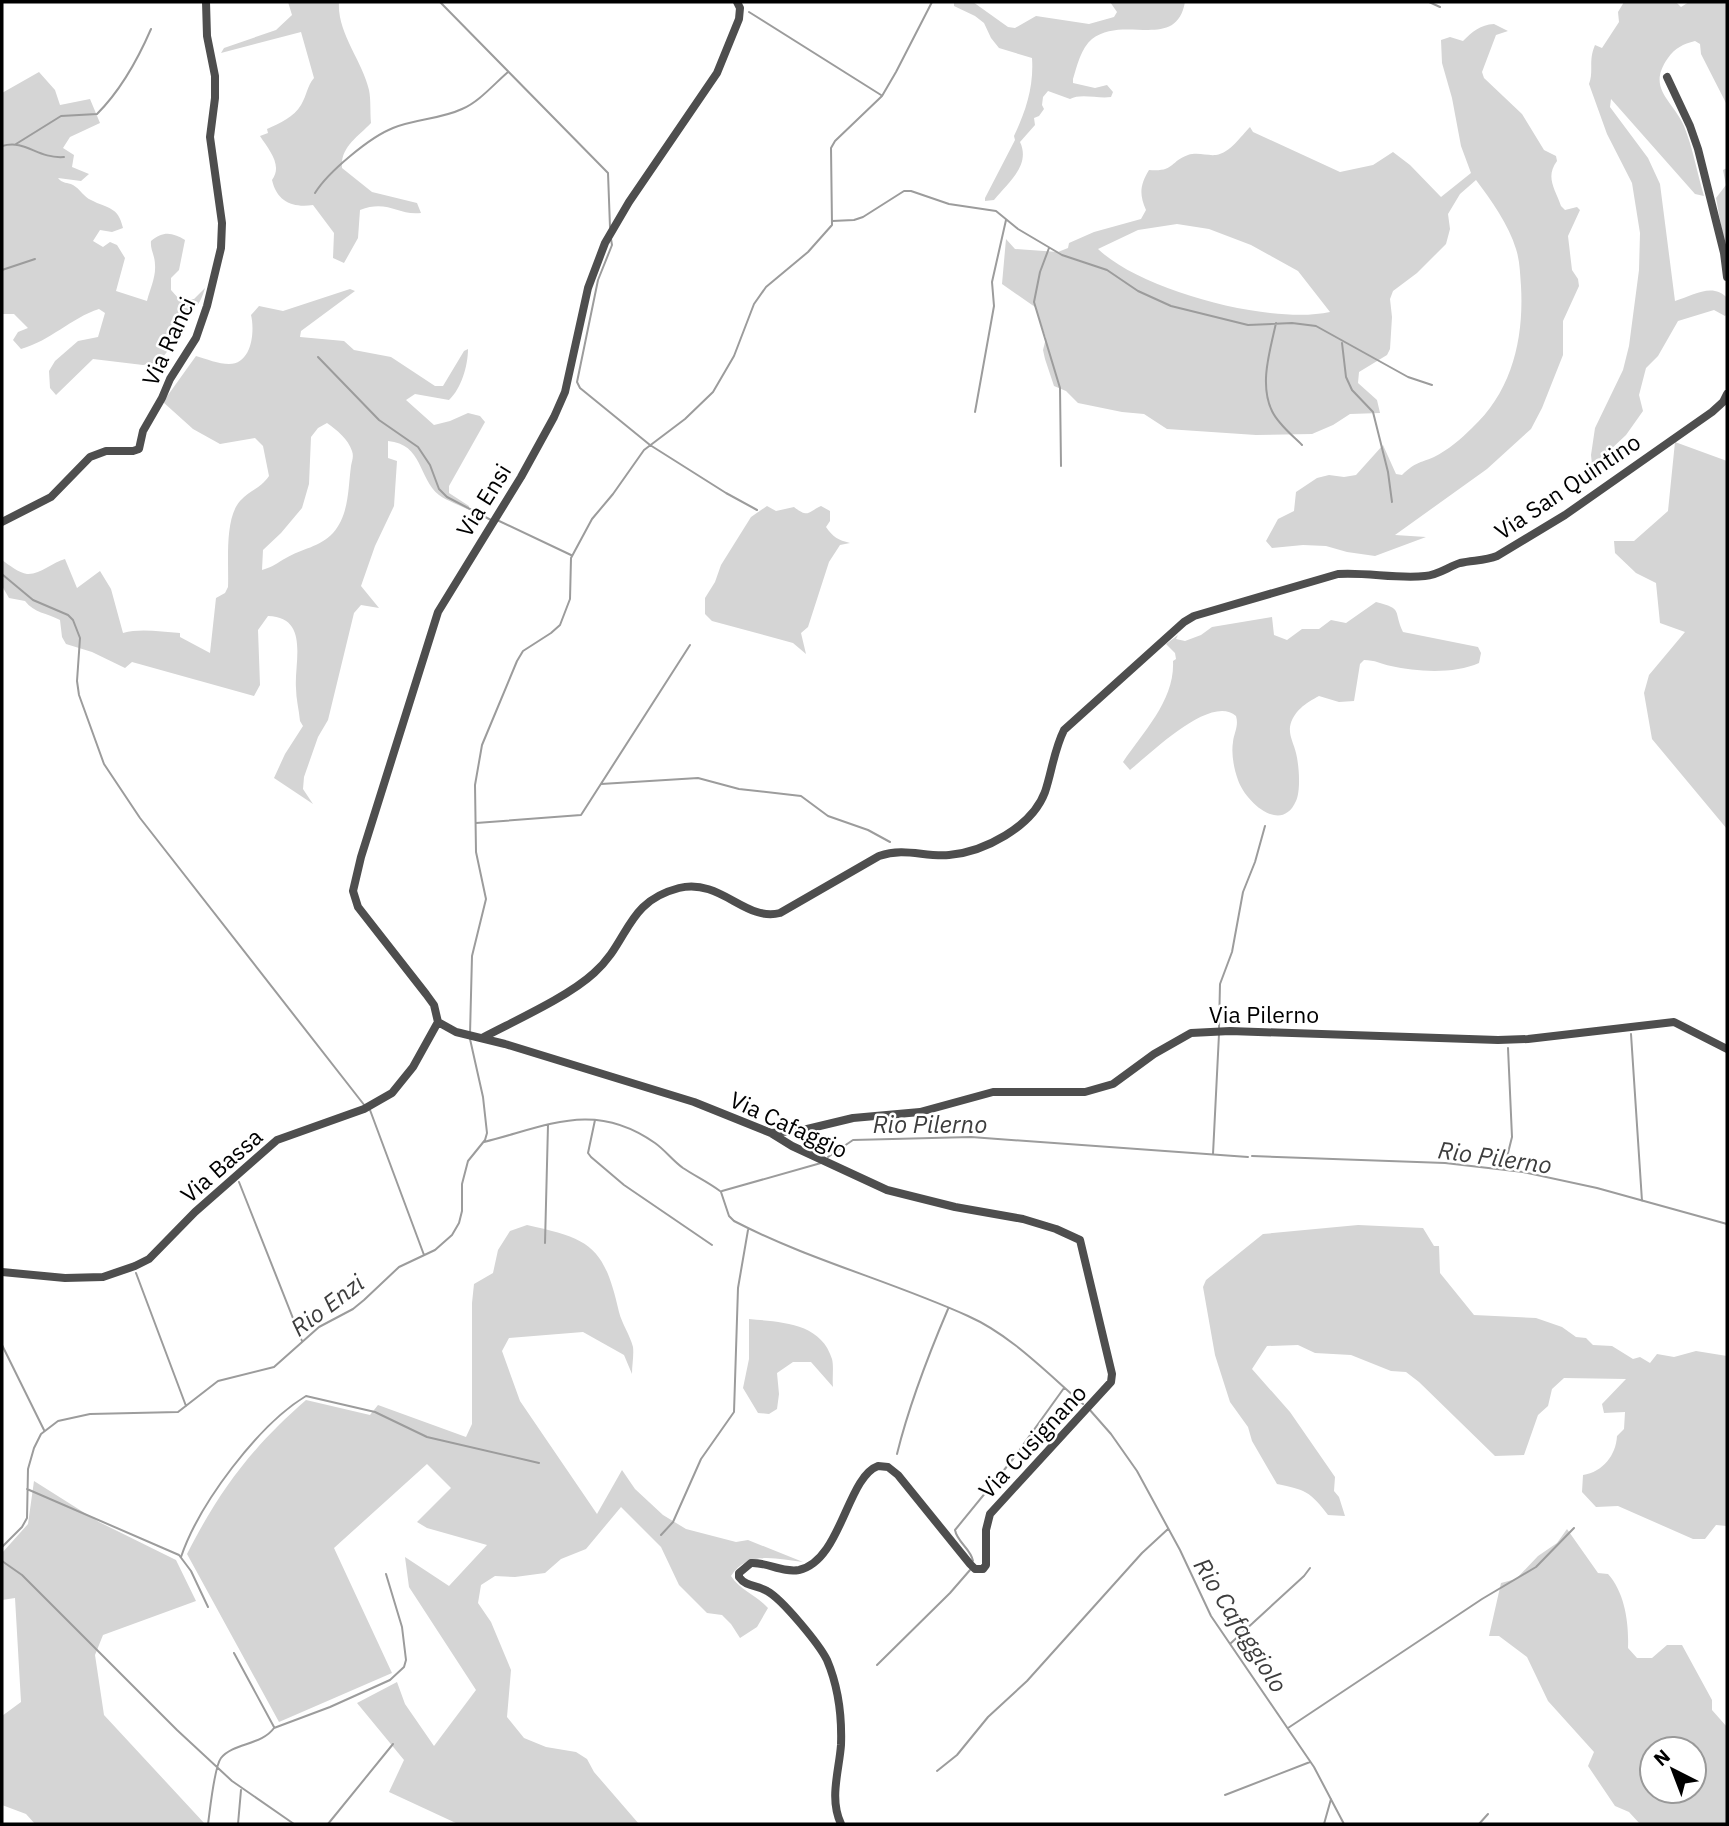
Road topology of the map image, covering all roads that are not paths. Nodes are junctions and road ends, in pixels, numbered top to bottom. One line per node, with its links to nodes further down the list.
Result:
1 (205, 2): 6 (street, Via Ranci)
2 (737, 2): 7 (street, Via Ensi)
3 (1667, 77): 4 (street)
4 (1727, 277)
5 (1727, 394): 8 (street, Via San Quintino)
6 (2, 522)
7 (438, 1022): 8 (street); 12 (street, Via Bassa)
8 (480, 1037): 10 (street, Via Cafaggio)
9 (1727, 1049): 10 (street, Via Pilerno)
10 (771, 1133): 11 (street, Via Cafaggio)
11 (1080, 1240): 13 (street, Via Cusignano)
12 (2, 1272)
13 (841, 1824)

